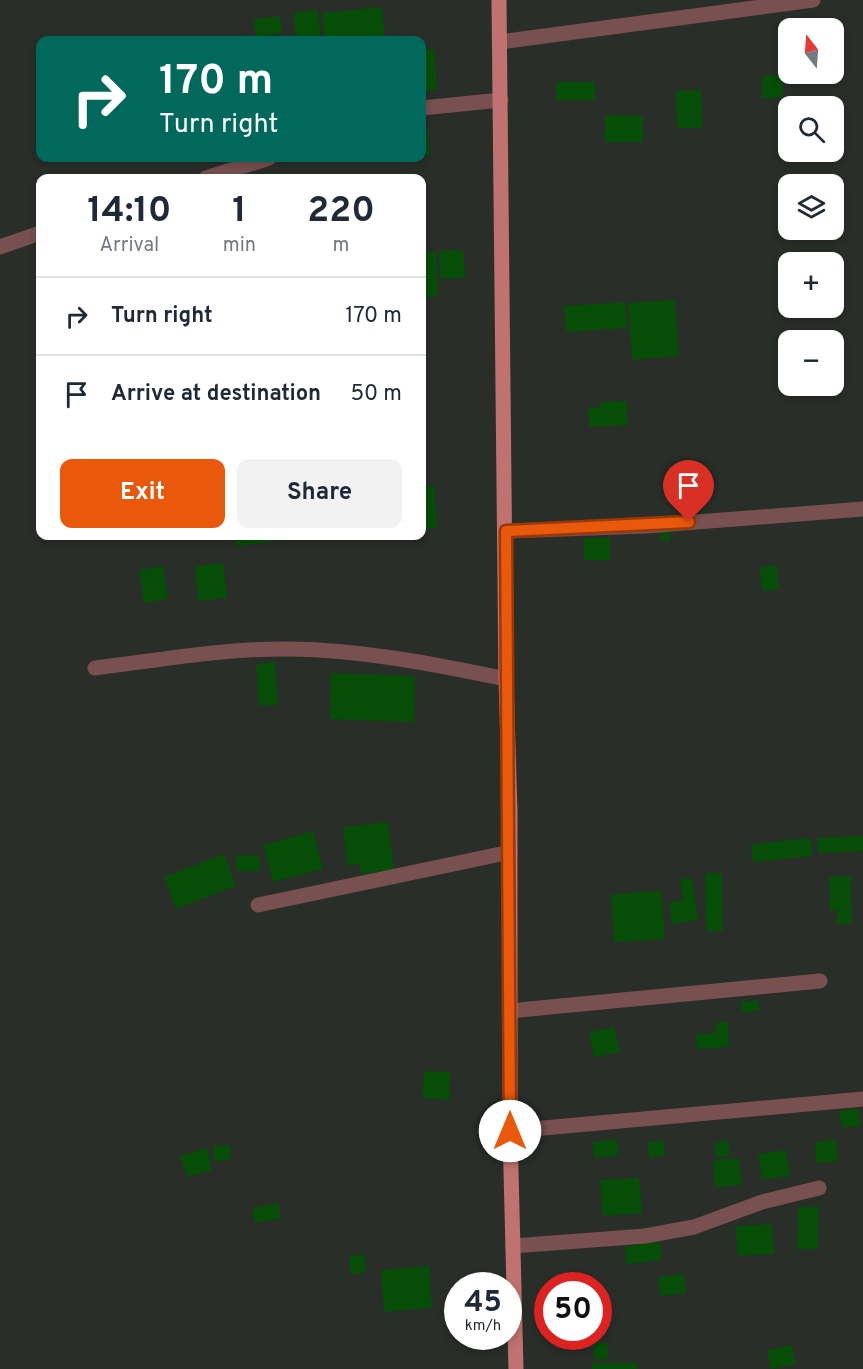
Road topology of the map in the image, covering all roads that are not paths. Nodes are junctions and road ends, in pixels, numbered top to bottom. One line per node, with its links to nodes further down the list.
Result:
1 (499, 0): 3 (main road)
2 (813, 0): 3 (street)
3 (500, 42): 4 (main road)
4 (501, 99): 5 (street); 11 (main road)
5 (426, 108)
6 (256, 162): 7 (street)
7 (219, 174)
8 (36, 234): 9 (street)
9 (0, 247)
10 (863, 509): 11 (street)
11 (506, 531): 13 (main road)
12 (95, 668): 13 (street)
13 (506, 679): 14 (main road)
14 (510, 852): 15 (street); 17 (main road)
15 (258, 905)
16 (820, 981): 17 (street)
17 (510, 1011): 19 (main road)
18 (863, 1099): 19 (street)
19 (510, 1131): 21 (main road)
20 (819, 1188): 21 (street)
21 (513, 1246): 22 (main road)
22 (516, 1369)

